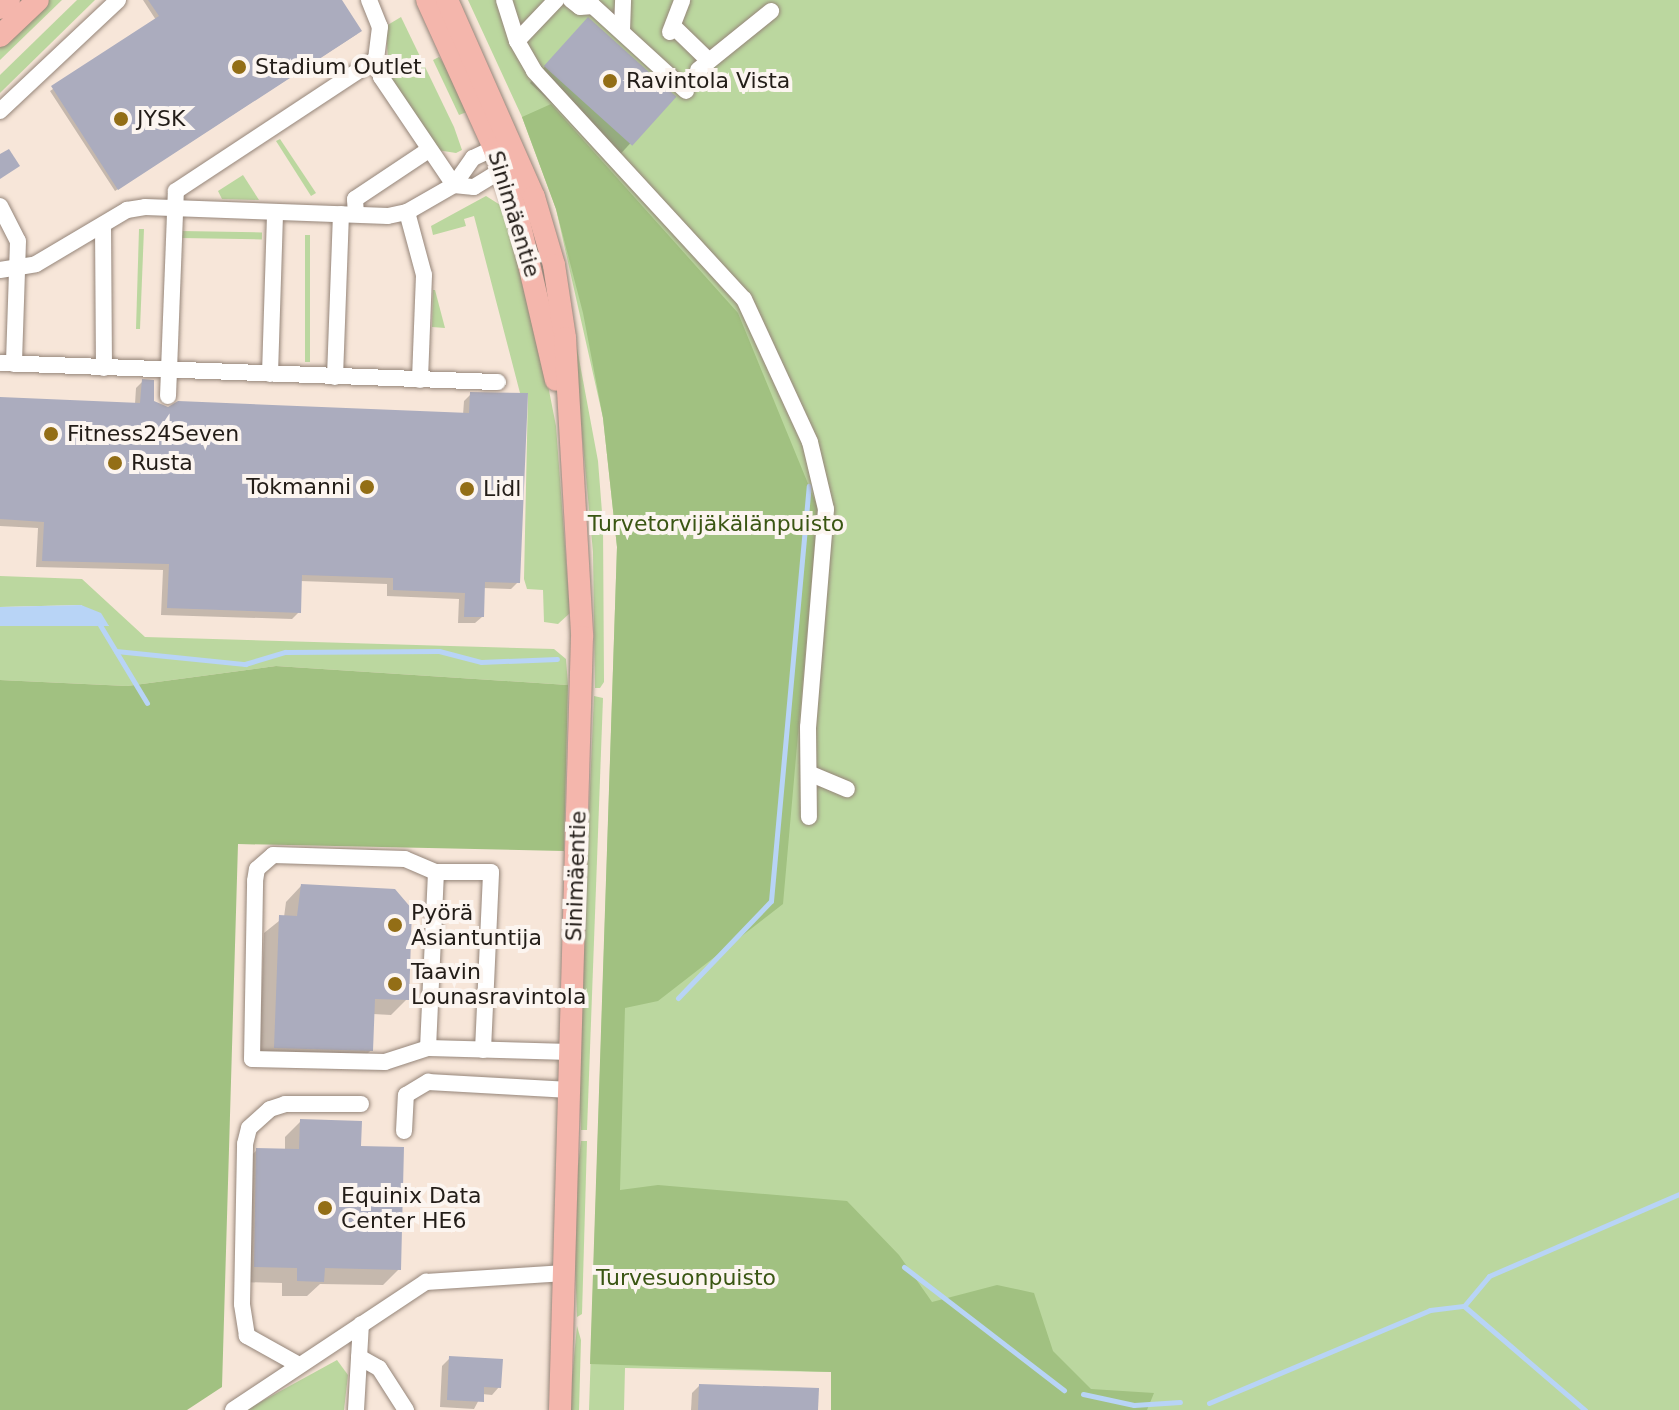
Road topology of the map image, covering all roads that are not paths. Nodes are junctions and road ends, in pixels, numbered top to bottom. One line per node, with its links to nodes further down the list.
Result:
1 (9, 0): 12 (main road)
2 (38, 0): 15 (main road)
3 (118, 0): 19 (street)
4 (369, 0): 17 (street)
5 (427, 0): 20 (main road, Sinimäentie)
6 (447, 0): 22 (main road, Sinimäentie)
7 (504, 0): 16 (street)
8 (556, 0): 16 (street)
9 (571, 0): 14 (street)
10 (623, 0): 14 (street)
11 (682, 0): 13 (street)
12 (0, 8)
13 (771, 11)
14 (622, 31): 18 (street)
15 (0, 36)
16 (517, 41): 41 (street)
17 (376, 59): 21 (street); 26 (street)
18 (686, 91)
19 (0, 111)
20 (494, 148): 22 (street); 23 (main road, Sinimäentie); 24 (street)
21 (427, 151): 24 (street); 29 (street)
22 (519, 155): 23 (street); 40 (main road, Sinimäentie)
23 (503, 173): 24 (street); 40 (main road, Sinimäentie)
24 (454, 185): 28 (street)
25 (0, 206): 31 (street)
26 (175, 208): 27 (street); 30 (street); 34 (street)
27 (275, 212): 29 (street); 35 (street)
28 (407, 212): 29 (street); 37 (street)
29 (348, 214): 36 (street)
30 (103, 225): 31 (street); 33 (street)
31 (8, 270): 32 (street)
32 (7, 364): 33 (street)
33 (104, 368): 34 (street)
34 (169, 371): 35 (street); 39 (street)
35 (270, 374): 36 (street)
36 (335, 377): 37 (street)
37 (420, 380): 38 (street)
38 (498, 382)
39 (168, 396)
40 (570, 438): 47 (main road, Sinimäentie)
41 (811, 774): 42 (street); 43 (street)
42 (847, 789)
43 (809, 817)
44 (436, 872): 45 (street); 45 (street); 46 (street)
45 (428, 1048): 46 (street)
46 (483, 1050): 47 (street)
47 (571, 1052): 48 (main road, Sinimäentie)
48 (570, 1090): 50 (street); 51 (main road, Sinimäentie)
49 (361, 1104): 54 (street)
50 (404, 1131)
51 (565, 1273): 52 (street); 58 (main road, Sinimäentie)
52 (361, 1324): 53 (street); 54 (street)
53 (359, 1357): 56 (street); 57 (street)
54 (299, 1365): 55 (street)
55 (233, 1410)
56 (356, 1410)
57 (406, 1410)
58 (560, 1410)

